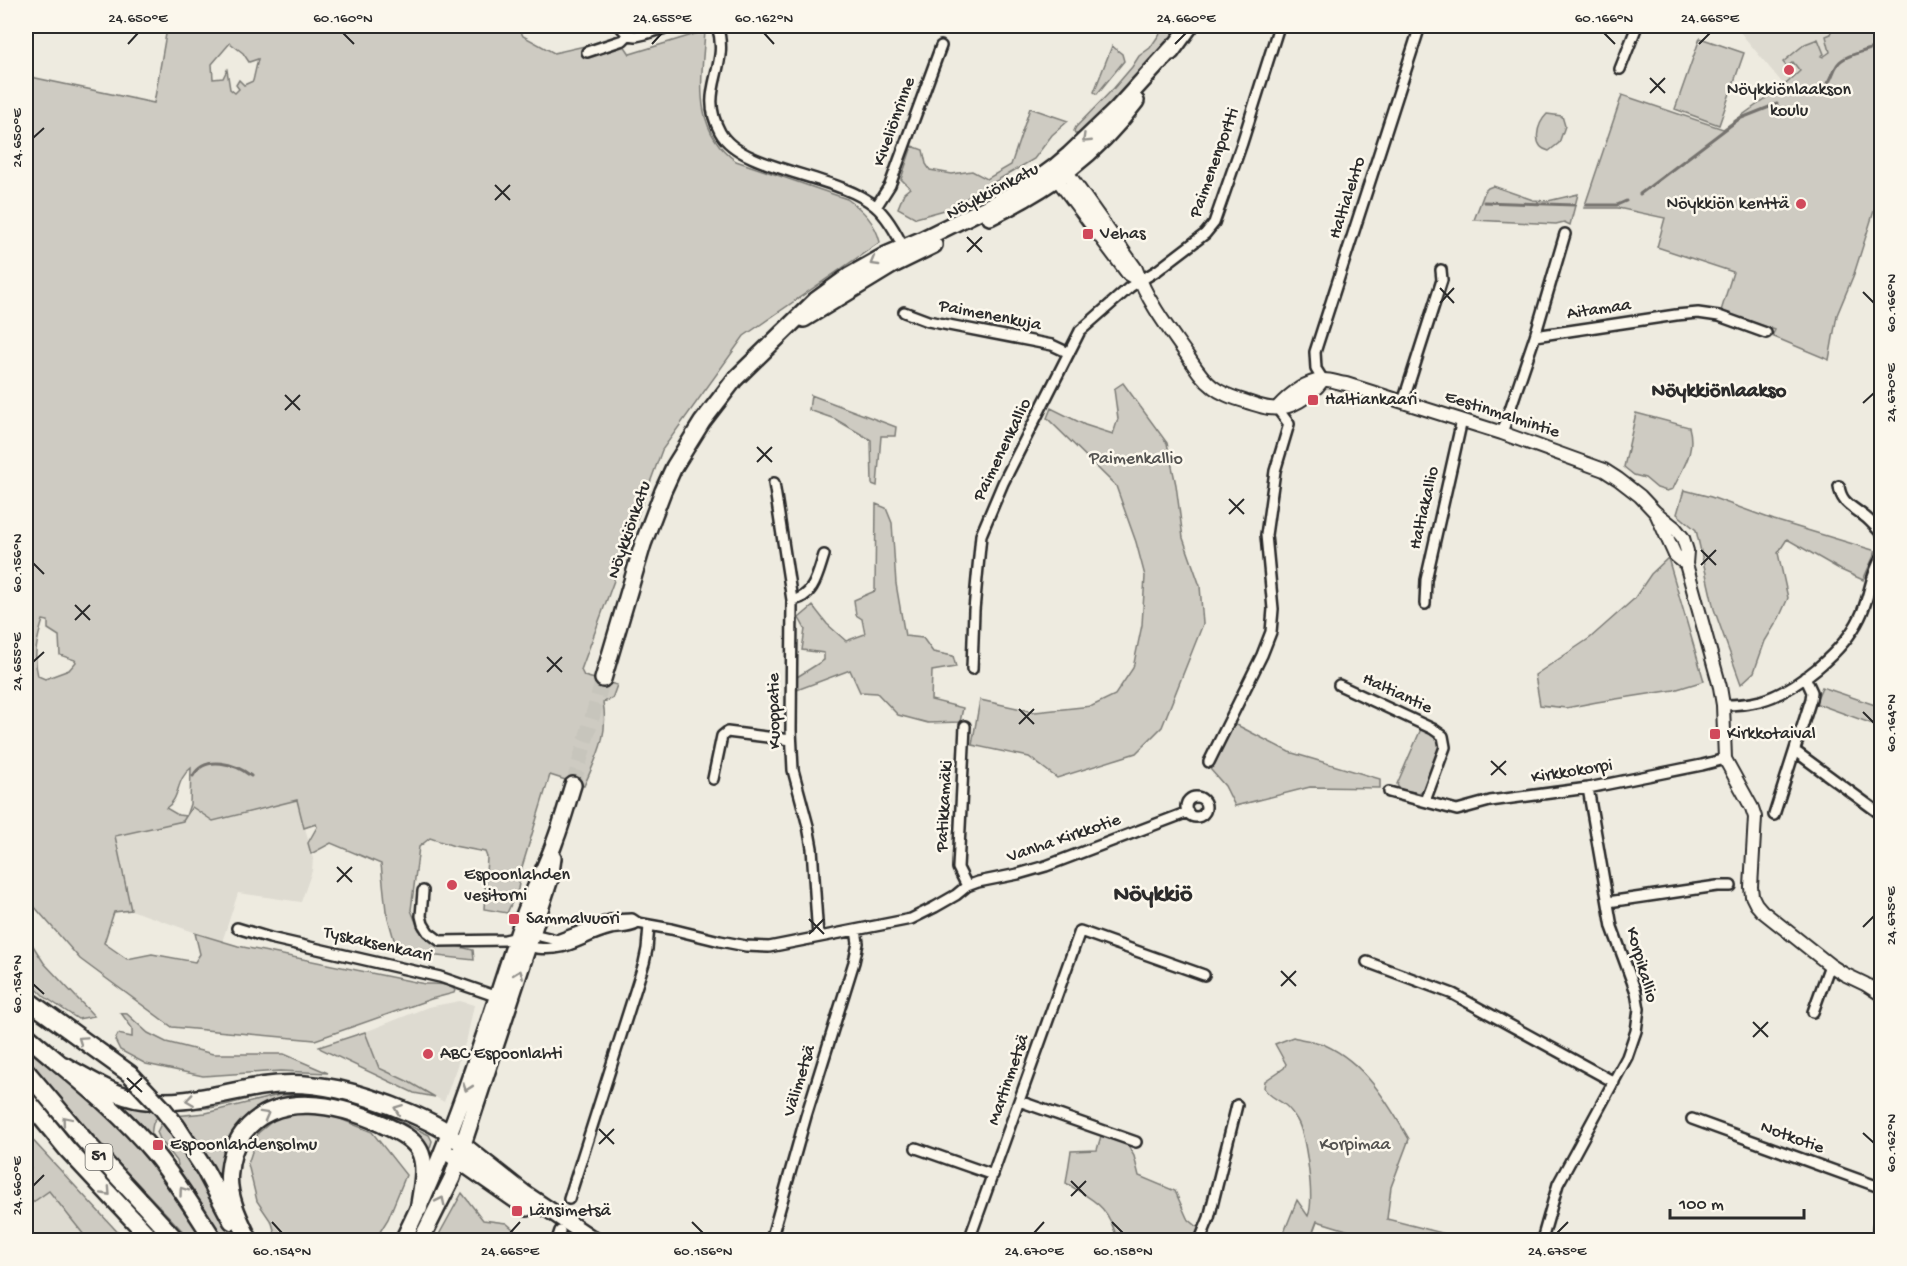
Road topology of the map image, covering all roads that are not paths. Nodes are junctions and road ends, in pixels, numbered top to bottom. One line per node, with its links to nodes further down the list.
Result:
1 (620, 26): 8 (street)
2 (672, 26): 8 (street)
3 (717, 26): 13 (street)
4 (1190, 26): 12 (main road, Nöykkiönkatu)
5 (1279, 26): 17 (street, Paimenenportti)
6 (1420, 26): 22 (street, Haltialehto)
7 (1637, 26): 11 (street)
8 (628, 35): 10 (street)
9 (941, 46): 13 (street, Kiveliönrinne)
10 (587, 52)
11 (1620, 69)
12 (1060, 172): 15 (main road, Nöykkiönkatu); 17 (street)
13 (876, 207): 15 (street)
14 (1565, 234): 20 (street)
15 (906, 253): 36 (main road, Nöykkiönkatu)
16 (1442, 270): 23 (street)
17 (1140, 280): 21 (street, Paimenenkallio); 24 (street)
18 (903, 312): 21 (street, Paimenenkuja)
19 (1766, 333): 20 (street, Aitamaa)
20 (1535, 336): 26 (street)
21 (1069, 353): 34 (street, Paimenenkallio)
22 (1323, 380): 23 (street, Eestinmalmintie); 24 (street)
23 (1402, 402): 25 (street, Eestinmalmintie)
24 (1277, 408): 43 (street)
25 (1462, 420): 26 (street, Eestinmalmintie); 33 (street, Haltiakallio)
26 (1502, 433): 38 (street, Eestinmalmintie)
27 (774, 483): 32 (street, Kuoppatie)
28 (1839, 486): 29 (street)
29 (1881, 534)
30 (824, 555): 32 (street)
31 (1881, 557): 35 (street)
32 (792, 600): 40 (street, Kuoppatie)
33 (1425, 604)
34 (972, 669)
35 (1805, 677): 38 (street); 41 (street)
36 (603, 679)
37 (1339, 685): 48 (street, Haltiantie)
38 (1723, 705): 42 (street, Eestinmalmintie)
39 (965, 726): 52 (street, Patikkamäki)
40 (791, 740): 44 (street); 59 (street, Kuoppatie)
41 (1795, 751): 50 (street); 51 (street)
42 (1725, 759): 46 (street, Kirkkokorpi); 62 (street, Eestinmalmintie)
43 (1209, 762)
44 (713, 778)
45 (573, 785): 60 (main road)
46 (1588, 788): 48 (street, Kirkkokorpi); 55 (street, Korpikallio)
47 (1389, 792): 48 (street, Kirkkokorpi)
48 (1425, 801)
49 (1188, 812): 52 (street, Vanha Kirkkotie)
50 (1774, 815)
51 (1881, 815)
52 (968, 886): 58 (street, Vanha Kirkkotie)
53 (1731, 886): 55 (street)
54 (423, 891): 60 (street, Vanha Kirkkotie)
55 (1608, 902): 71 (street, Korpikallio)
56 (649, 926): 59 (street, Vanha Kirkkotie); 60 (street, Vanha Kirkkotie); 83 (street)
57 (237, 928): 65 (street, Tyskaksenkaari)
58 (856, 930): 59 (street, Vanha Kirkkotie); 96 (street, Välimetsä)
59 (818, 937)
60 (526, 940): 65 (main road)
61 (1367, 962): 71 (street)
62 (1830, 964): 64 (street, Eestinmalmintie); 67 (street)
63 (1204, 975): 73 (street, Martinmetsä)
64 (1881, 995)
65 (504, 998): 76 (main road)
66 (26, 999): 90 (highway, one-way to 66, bridge)
67 (1813, 1012)
68 (26, 1035): 69 (highway)
69 (63, 1065): 76 (highway, one-way to 69); 89 (highway, one-way to 69)
70 (26, 1071): 88 (highway, 51, one-way to 70)
71 (1614, 1082): 99 (street, Korpikallio)
72 (26, 1099): 87 (highway, 51, one-way to 87)
73 (1019, 1101): 77 (street); 81 (street, Martinmetsä)
74 (1237, 1105): 98 (street)
75 (1692, 1119): 82 (street, Notkotie)
76 (456, 1139): 79 (main road); 80 (main road); 95 (main road)
77 (1136, 1142)
78 (916, 1148): 81 (street)
79 (443, 1150): 80 (main road); 85 (main road)
80 (458, 1160): 86 (main road); 93 (main road, one-way to 80)
81 (993, 1175): 97 (street, Martinmetsä)
82 (1881, 1188)
83 (569, 1198)
84 (1881, 1206): 100 (street)
85 (419, 1208): 91 (highway, one-way to 85); 92 (main road)
86 (559, 1236): 94 (main road)
87 (152, 1240)
88 (176, 1240)
89 (214, 1240)
90 (242, 1240)
91 (249, 1240)
92 (403, 1240)
93 (421, 1240)
94 (578, 1240)
95 (594, 1240)
96 (771, 1240)
97 (969, 1240)
98 (1200, 1240)
99 (1542, 1240)
100 (1878, 1240)

